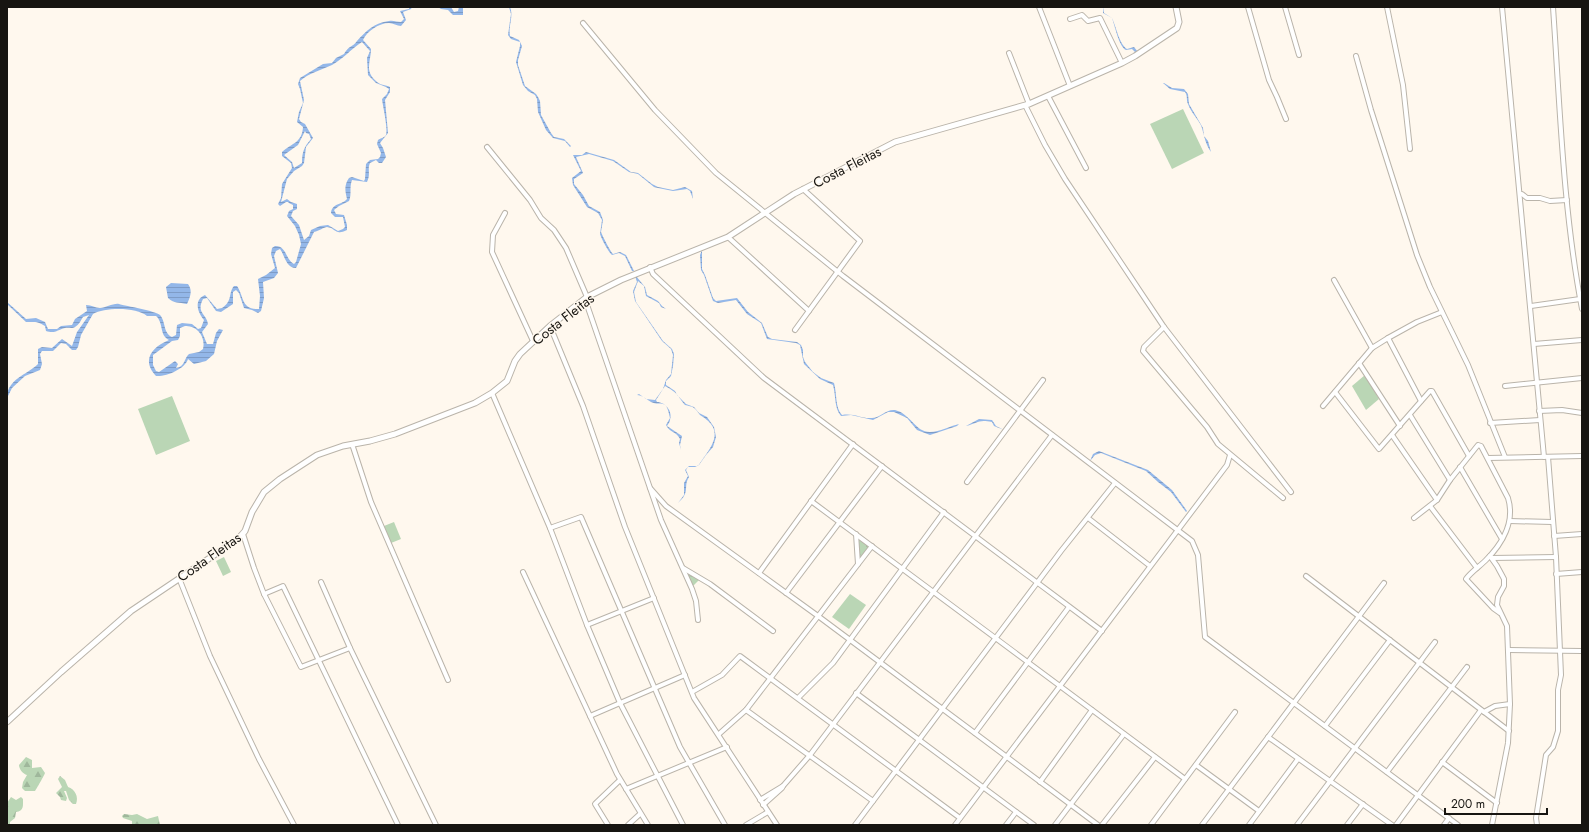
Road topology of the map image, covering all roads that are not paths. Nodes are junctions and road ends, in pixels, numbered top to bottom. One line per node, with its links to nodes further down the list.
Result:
1 (1039, 7): 14 (street)
2 (1176, 7): 13 (main road, Costa Fleitas)
3 (1248, 7): 17 (street)
4 (1285, 7): 11 (street)
5 (1387, 7): 19 (street)
6 (1502, 7): 22 (street)
7 (1553, 7): 23 (street)
8 (1070, 19): 13 (street)
9 (583, 23): 25 (street)
10 (1009, 53): 16 (street)
11 (1299, 54)
12 (1356, 56): 35 (street)
13 (1122, 63): 14 (main road, Costa Fleitas)
14 (1070, 86): 15 (main road, Costa Fleitas)
15 (1048, 96): 16 (main road, Costa Fleitas); 20 (street)
16 (1027, 104): 21 (main road, Costa Fleitas); 37 (street)
17 (1286, 119)
18 (487, 148): 30 (street)
19 (1410, 149)
20 (1086, 168)
21 (803, 189): 25 (main road, Costa Fleitas); 28 (street)
22 (1520, 194): 23 (street); 32 (street)
23 (1567, 200): 31 (street)
24 (505, 213): 41 (street)
25 (765, 213): 26 (main road, Costa Fleitas); 28 (street)
26 (728, 237): 27 (main road, Costa Fleitas); 34 (street)
27 (650, 267): 30 (main road, Costa Fleitas); 63 (street)
28 (838, 271): 34 (street); 53 (street)
29 (1334, 280): 43 (street)
30 (586, 298): 36 (main road, Costa Fleitas); 75 (street)
31 (1580, 299): 32 (street); 33 (street)
32 (1531, 306): 42 (street)
33 (1582, 309)
34 (809, 311): 38 (street)
35 (1442, 312): 39 (street); 58 (street)
36 (550, 326): 41 (main road, Costa Fleitas); 115 (street)
37 (1164, 326): 64 (street); 76 (street)
38 (795, 330)
39 (1388, 338): 43 (street); 51 (street)
40 (1582, 340): 42 (street)
41 (533, 341): 50 (main road, Costa Fleitas)
42 (1534, 344): 47 (street)
43 (1372, 348): 44 (street)
44 (1359, 363): 49 (street); 59 (street)
45 (1582, 378): 47 (street)
46 (1044, 380): 53 (street)
47 (1537, 383): 48 (street); 54 (street)
48 (1505, 386)
49 (1335, 392): 52 (street); 60 (street)
50 (492, 393): 62 (main road, Costa Fleitas); 87 (street)
51 (1421, 401): 56 (street); 65 (street)
52 (1323, 406)
53 (1020, 411): 61 (street); 73 (street)
54 (1539, 411): 55 (street); 57 (street)
55 (1582, 413)
56 (1410, 415): 59 (street); 72 (street)
57 (1540, 420): 58 (street); 67 (street)
58 (1490, 423): 69 (street)
59 (1400, 426): 60 (street)
60 (1392, 435): 78 (street)
61 (1052, 436): 74 (street); 93 (street)
62 (352, 444): 89 (main road, Costa Fleitas); 140 (street)
63 (852, 444): 70 (street); 79 (street)
64 (1230, 455): 77 (street); 88 (street)
65 (1469, 456): 68 (street); 71 (street)
66 (1582, 456): 67 (street)
67 (1546, 457): 69 (street); 86 (street)
68 (1488, 458): 69 (street); 84 (street)
69 (1505, 458)
70 (882, 466): 81 (street); 85 (street)
71 (1460, 467): 72 (street); 94 (street)
72 (1450, 480): 78 (street)
73 (967, 482)
74 (1115, 483): 82 (street); 88 (street)
75 (650, 488): 100 (street); 105 (street)
76 (1291, 492)
77 (1283, 498)
78 (1437, 500): 80 (street)
79 (811, 501): 85 (street); 105 (street)
80 (1430, 506): 83 (street); 102 (street)
81 (944, 512): 93 (street); 101 (street)
82 (1088, 518): 99 (street); 110 (street)
83 (1414, 518)
84 (1510, 521): 86 (street); 94 (street)
85 (840, 522): 90 (street); 113 (street)
86 (1552, 522): 92 (street)
87 (550, 528): 117 (street); 122 (street)
88 (1177, 530): 99 (street); 148 (street)
89 (243, 534): 108 (main road, Costa Fleitas); 114 (street)
90 (856, 534): 95 (street); 98 (street)
91 (1582, 534): 92 (street)
92 (1554, 536): 96 (street)
93 (976, 537): 110 (street); 112 (street)
94 (1502, 539): 97 (street)
95 (872, 546): 98 (street); 101 (street)
96 (1556, 556): 97 (street); 106 (street)
97 (1491, 557): 102 (street); 118 (street)
98 (858, 564): 119 (street)
99 (1150, 566): 124 (street)
100 (683, 568): 121 (street); 123 (street)
101 (902, 568): 112 (street); 126 (street)
102 (1477, 568): 118 (street)
103 (523, 572): 155 (street)
104 (1582, 572): 106 (street)
105 (759, 573): 113 (street)
106 (1556, 574): 132 (street)
107 (1306, 576): 120 (street)
108 (179, 578): 156 (main road, Costa Fleitas); 198 (street)
109 (321, 582): 129 (street)
110 (1037, 583): 116 (street); 125 (street)
111 (1384, 583): 120 (street)
112 (934, 592): 125 (street); 134 (street)
113 (786, 593): 119 (street)
114 (264, 594): 133 (street); 133 (street)
115 (654, 598): 117 (street); 138 (street)
116 (1069, 606): 124 (street); 135 (street)
117 (622, 611): 122 (street); 143 (street)
118 (1500, 613): 130 (street)
119 (818, 616): 126 (street); 139 (street)
120 (1359, 616): 127 (street); 148 (street)
121 (698, 620)
122 (588, 625): 147 (street)
123 (773, 631)
124 (1102, 631): 141 (street)
125 (996, 638): 135 (street); 150 (street)
126 (850, 640): 134 (street); 146 (street)
127 (1390, 640): 136 (street); 158 (street)
128 (1435, 642): 136 (street)
129 (350, 648): 133 (street); 200 (street)
130 (1509, 650): 132 (street); 149 (street)
131 (1582, 651): 132 (street)
132 (1560, 652): 225 (street)
133 (318, 661): 199 (street)
134 (880, 662): 145 (street); 150 (street)
135 (1028, 662): 141 (street); 160 (street)
136 (1419, 662): 142 (street); 166 (street)
137 (1467, 667): 142 (street)
138 (685, 675): 143 (street); 144 (street)
139 (771, 678): 144 (street); 146 (street); 151 (street)
140 (448, 680)
141 (1060, 686): 152 (street); 168 (street)
142 (1452, 687): 153 (street); 175 (street)
143 (655, 688): 147 (street); 171 (street)
144 (692, 692): 161 (street)
145 (856, 693): 157 (street); 164 (street)
146 (798, 698): 157 (street)
147 (620, 703): 155 (street); 176 (street)
148 (1294, 703): 158 (street); 163 (street)
149 (1510, 704): 153 (street); 159 (street)
150 (942, 709): 160 (street); 164 (street)
151 (746, 710): 161 (street); 167 (street)
152 (1092, 710): 162 (street); 180 (street)
153 (1483, 711): 159 (street); 172 (street)
154 (1236, 712): 173 (street)
155 (590, 716): 178 (street)
156 (7, 722)
157 (833, 724): 167 (street); 174 (street)
158 (1325, 726): 166 (street)
159 (1509, 731): 188 (street)
160 (975, 733): 168 (street)
161 (719, 734): 165 (street)
162 (1124, 734): 169 (street); 189 (street)
163 (1268, 738): 170 (street); 184 (street)
164 (919, 740): 174 (street); 182 (street)
165 (727, 747): 171 (street); 186 (street)
166 (1355, 748): 175 (street); 179 (street)
167 (810, 755): 181 (street); 187 (street)
168 (1006, 756): 180 (street); 182 (street)
169 (1155, 757): 177 (street); 214 (street)
170 (1298, 759): 179 (street); 192 (street)
171 (689, 762): 176 (street); 205 (street)
172 (1442, 762): 185 (street); 188 (street)
173 (1196, 765): 177 (street); 184 (street)
174 (896, 770): 187 (street); 196 (street)
175 (1387, 772): 185 (street)
176 (657, 775): 183 (street); 204 (street)
177 (1185, 779): 215 (street)
178 (620, 780): 183 (street); 201 (street)
179 (1330, 781): 190 (street); 218 (street)
180 (1040, 782): 189 (street)
181 (783, 786): 186 (street); 191 (street)
182 (984, 788): 194 (street); 196 (street)
183 (626, 789): 195 (street)
184 (1229, 789): 192 (street); 216 (street)
185 (1418, 795): 197 (street); 221 (street)
186 (760, 800): 191 (street)
187 (873, 801): 208 (street)
188 (1497, 803): 224 (street)
189 (1070, 804): 212 (street); 213 (street)
190 (1363, 804): 219 (street); 220 (street)
191 (763, 805): 193 (street)
192 (1259, 811): 217 (street)
193 (768, 812): 206 (street); 207 (street)
194 (1016, 812): 210 (street); 211 (street)
195 (640, 814): 202 (street); 203 (street)
196 (960, 818): 209 (street)
197 (1449, 818): 222 (street); 223 (street)
198 (294, 825)
199 (397, 825)
200 (436, 825)
201 (608, 825)
202 (628, 825)
203 (648, 825)
204 (683, 825)
205 (725, 825)
206 (746, 825)
207 (777, 825)
208 (855, 825)
209 (955, 825)
210 (1006, 825)
211 (1034, 825)
212 (1055, 825)
213 (1098, 825)
214 (1102, 825)
215 (1152, 825)
216 (1202, 825)
217 (1249, 825)
218 (1297, 825)
219 (1347, 825)
220 (1392, 825)
221 (1396, 825)
222 (1444, 825)
223 (1458, 825)
224 (1492, 825)
225 (1537, 825)

